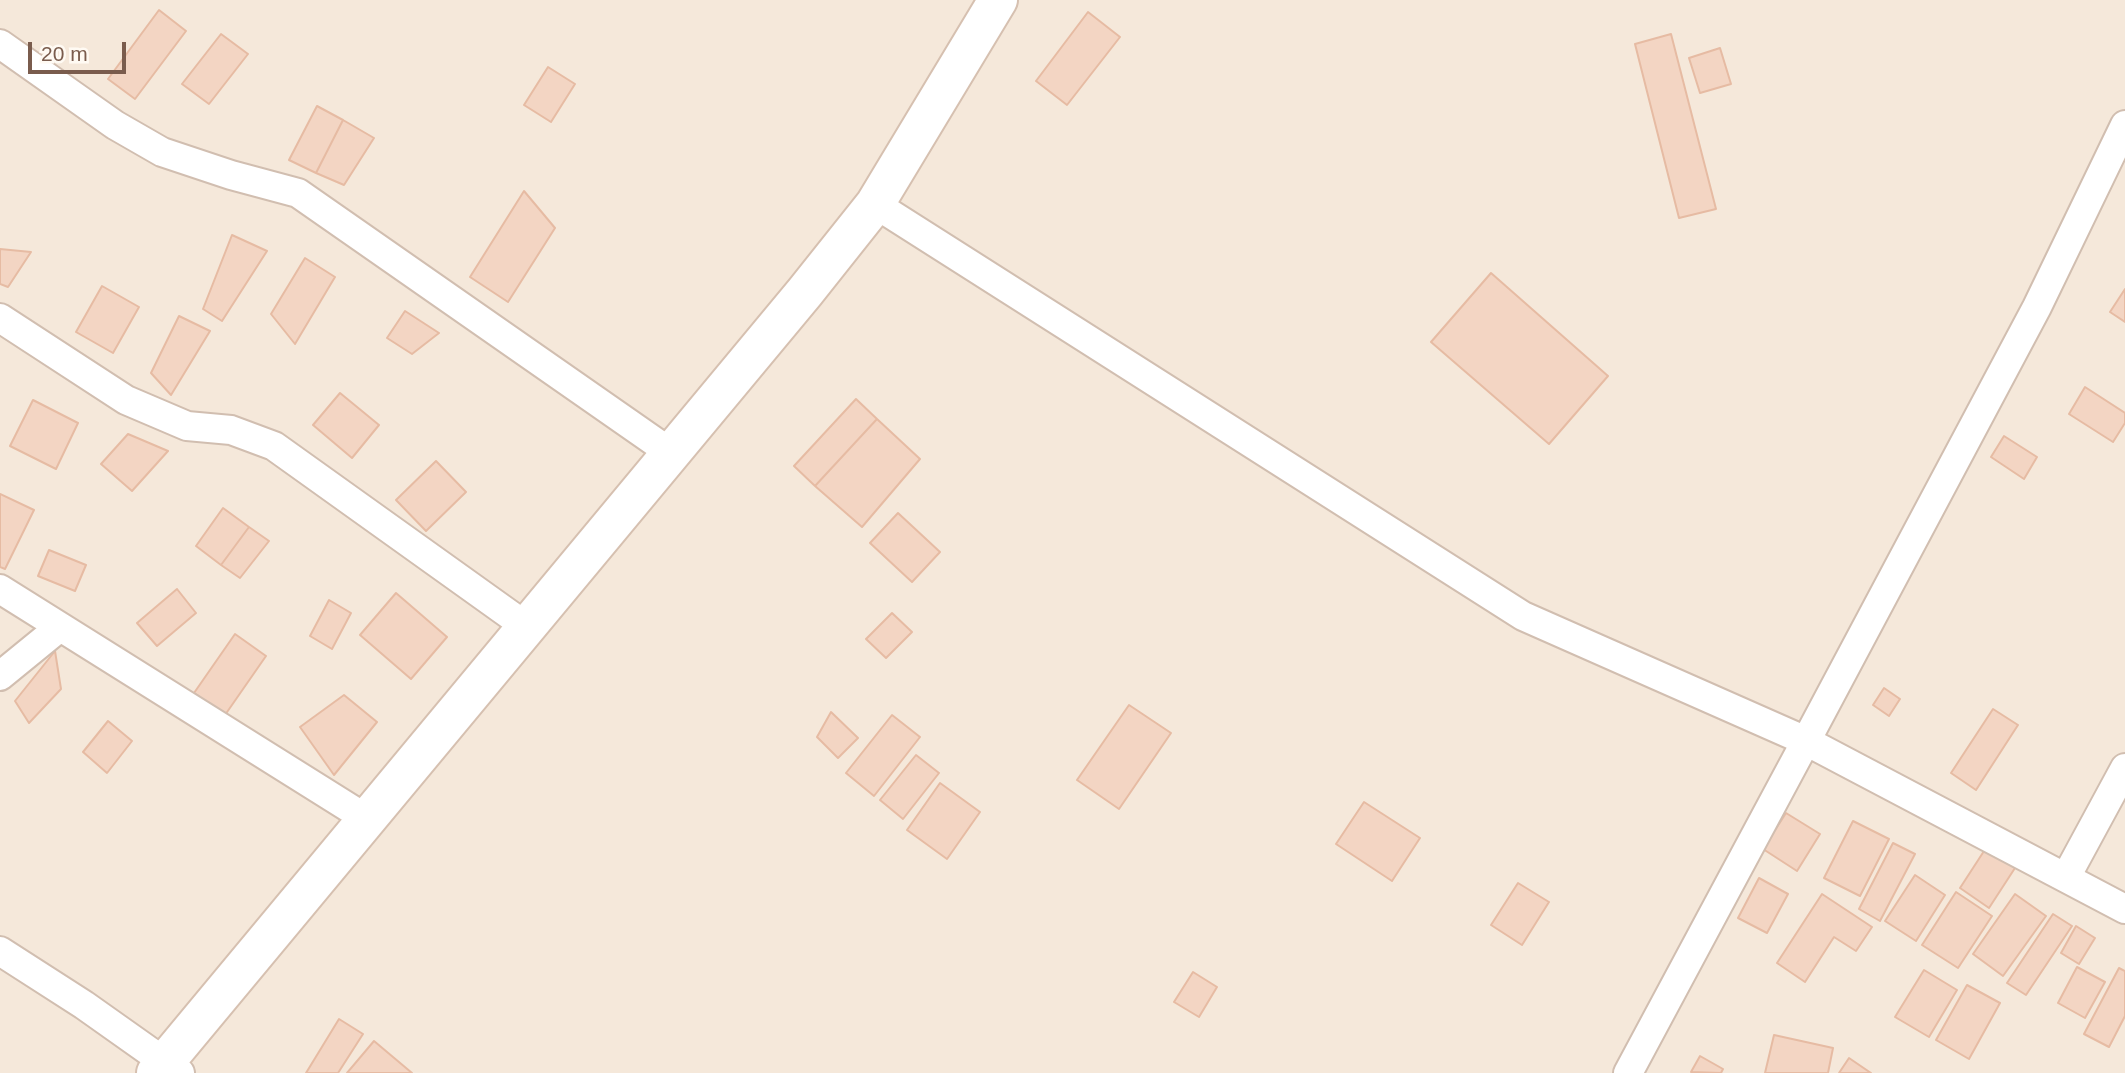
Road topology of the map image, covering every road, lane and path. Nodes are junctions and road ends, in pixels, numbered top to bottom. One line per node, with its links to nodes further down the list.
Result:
1 (999, 0): 4 (street)
2 (0, 44): 6 (street)
3 (2125, 125): 11 (street)
4 (875, 204): 6 (street); 11 (street)
5 (0, 318): 9 (street)
6 (671, 453): 9 (street)
7 (0, 589): 8 (street)
8 (60, 627): 10 (street); 13 (street)
9 (527, 627): 13 (street)
10 (0, 676)
11 (1806, 741): 14 (street); 18 (street)
12 (2125, 768): 14 (street)
13 (367, 819): 17 (street)
14 (2066, 877): 15 (street)
15 (2125, 909)
16 (0, 951): 17 (street)
17 (167, 1069)
18 (1628, 1073)

